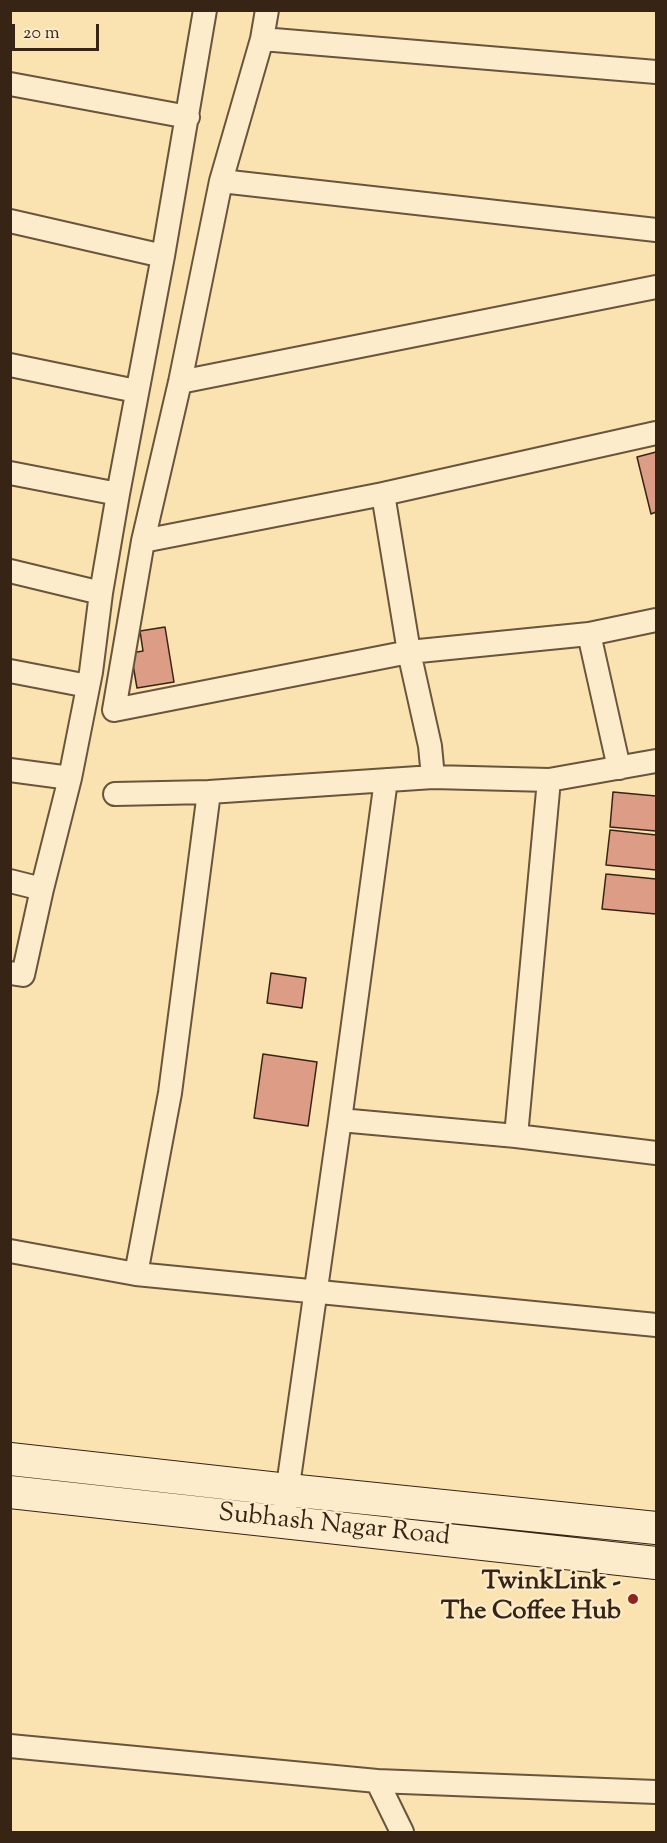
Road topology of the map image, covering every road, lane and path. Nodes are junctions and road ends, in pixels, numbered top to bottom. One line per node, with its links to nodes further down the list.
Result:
1 (205, 10): 6 (street)
2 (267, 10): 3 (street)
3 (262, 39): 4 (street); 7 (street)
4 (657, 72)
5 (10, 84): 6 (street)
6 (188, 117): 10 (street)
7 (221, 181): 9 (street); 13 (street)
8 (10, 221): 10 (street)
9 (657, 230)
10 (163, 256): 14 (street)
11 (657, 287): 13 (street)
12 (10, 365): 14 (street)
13 (180, 382): 19 (street)
14 (136, 392): 17 (street)
15 (657, 433): 18 (street)
16 (10, 473): 17 (street)
17 (118, 494): 21 (street)
18 (383, 494): 19 (street); 24 (street)
19 (143, 541): 24 (street)
20 (10, 571): 21 (street)
21 (101, 592): 26 (street)
22 (657, 620): 23 (street)
23 (589, 634): 24 (street); 28 (street)
24 (409, 652): 30 (street)
25 (10, 670): 26 (street)
26 (88, 686): 31 (street)
27 (657, 761): 28 (street)
28 (620, 768): 33 (street)
29 (10, 770): 31 (street)
30 (433, 777): 32 (street); 33 (street)
31 (70, 778): 37 (street)
32 (386, 780): 34 (street); 39 (street)
33 (549, 780): 40 (street)
34 (209, 792): 35 (street); 43 (street)
35 (115, 794)
36 (10, 881): 37 (street)
37 (42, 889): 38 (street)
38 (10, 973)
39 (340, 1120): 40 (street); 44 (street)
40 (516, 1136): 41 (street)
41 (657, 1153)
42 (10, 1251): 43 (street)
43 (136, 1274): 44 (street)
44 (317, 1290): 45 (street); 47 (street)
45 (657, 1325)
46 (10, 1459): 47 (street)
47 (288, 1490): 49 (street); 50 (street)
48 (10, 1492): 49 (street, Subhash Nagar Road)
49 (283, 1521): 51 (street, Subhash Nagar Road)
50 (657, 1528)
51 (657, 1563)
52 (10, 1746): 53 (street)
53 (377, 1781): 54 (street); 55 (street)
54 (657, 1792)
55 (402, 1833)

